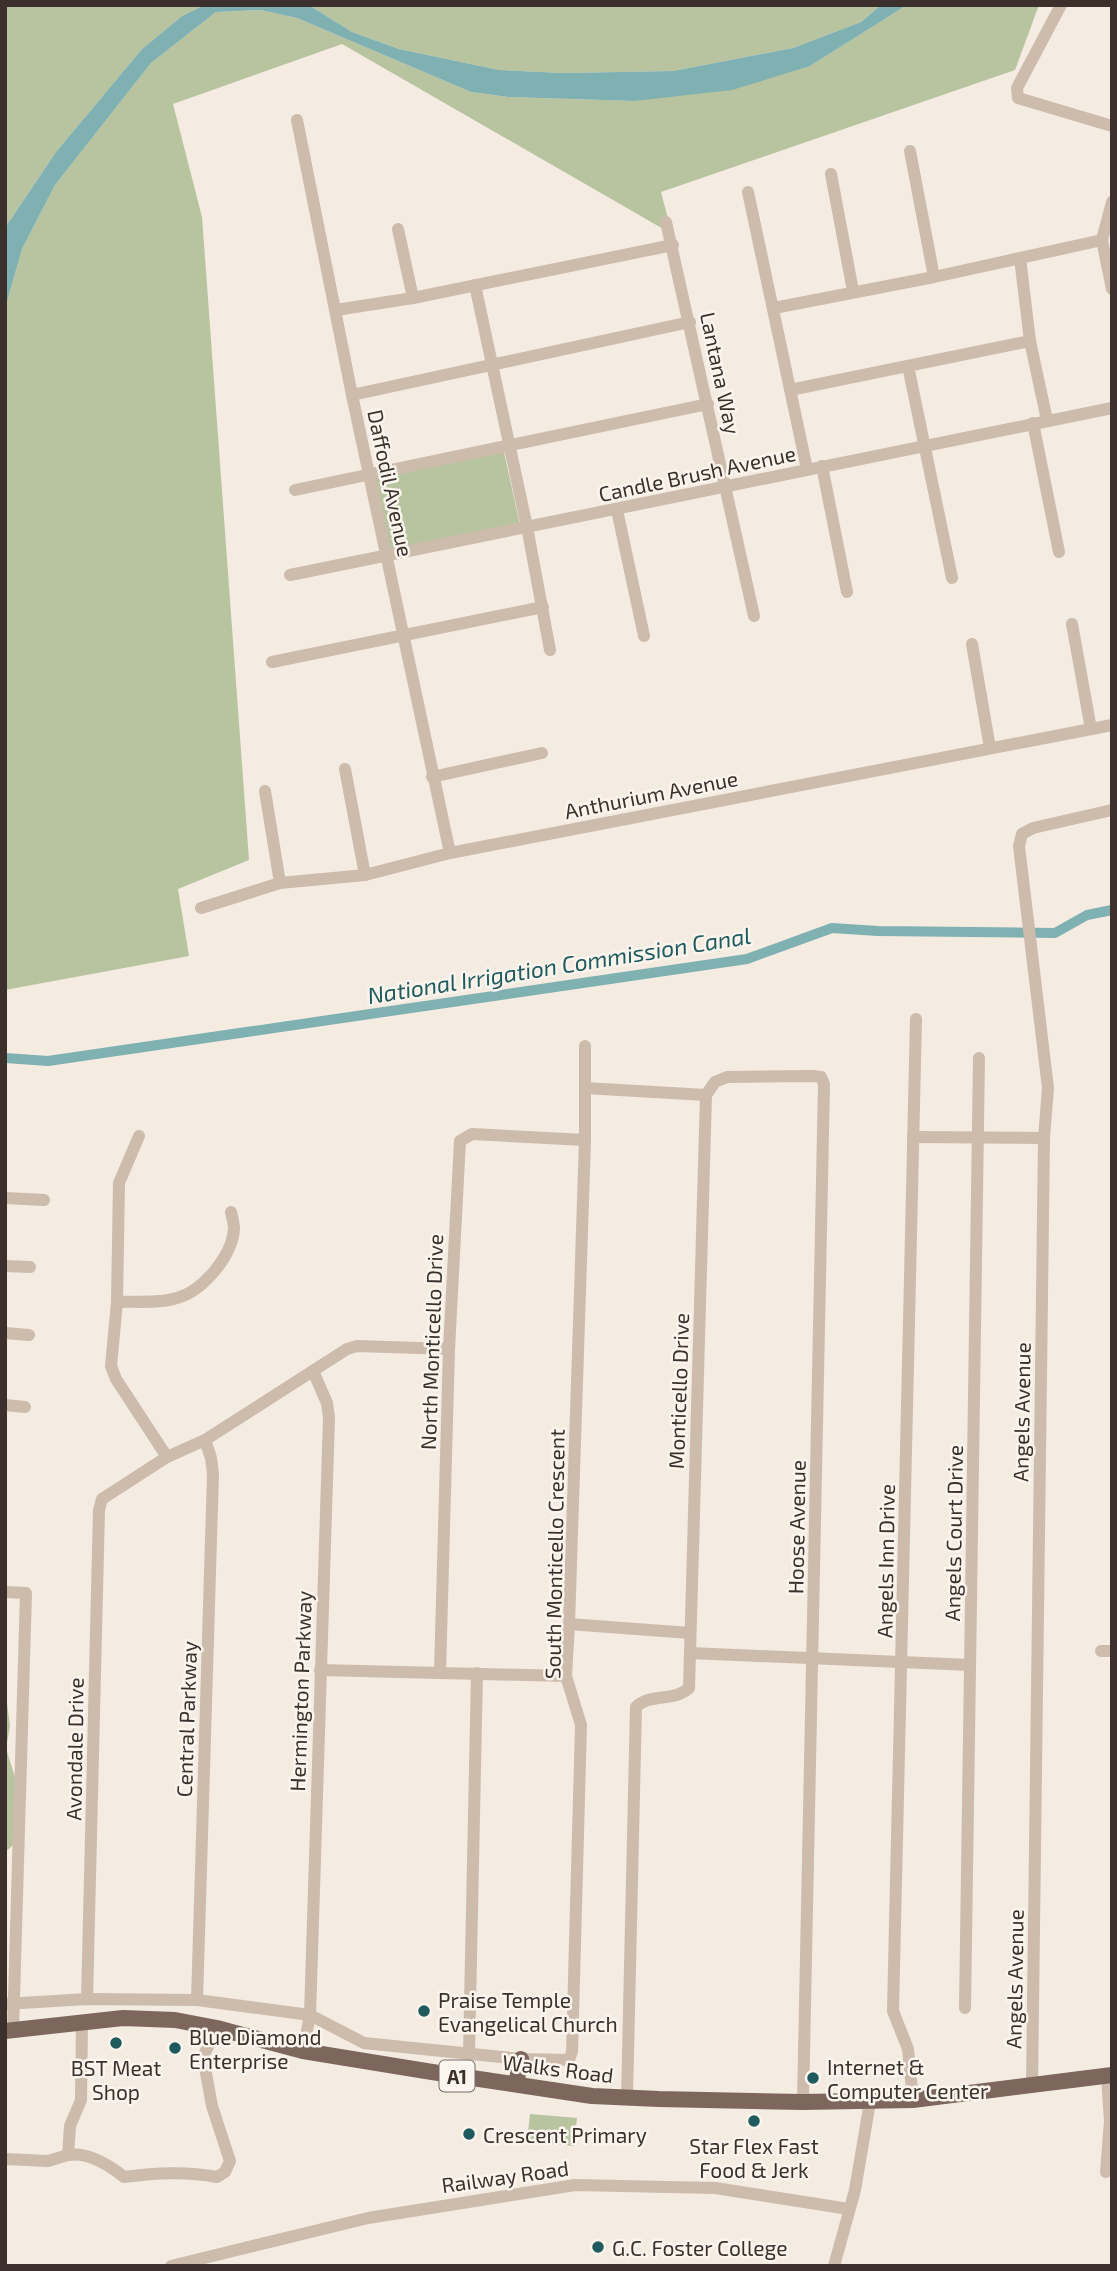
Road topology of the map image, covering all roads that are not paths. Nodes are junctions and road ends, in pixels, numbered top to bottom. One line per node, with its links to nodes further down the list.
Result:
1 (1061, 5): 3 (street)
2 (297, 120): 19 (street, Daffodil Avenue)
3 (1112, 126)
4 (910, 151): 13 (street)
5 (831, 174): 16 (street)
6 (748, 191): 18 (street)
7 (1112, 202): 11 (street)
8 (666, 222): 10 (street, Lantana Way)
9 (398, 229): 17 (street)
10 (673, 245): 14 (street); 20 (street, Lantana Way)
11 (1106, 245): 12 (street); 15 (street)
12 (1020, 258): 13 (street); 21 (street)
13 (934, 277): 16 (street)
14 (475, 285): 17 (street); 22 (street)
15 (1112, 289)
16 (853, 291): 18 (street)
17 (413, 298): 19 (street)
18 (774, 308): 24 (street)
19 (336, 310): 25 (street, Daffodil Avenue)
20 (690, 322): 22 (street); 26 (street, Lantana Way)
21 (1030, 341): 23 (street); 28 (street)
22 (494, 366): 25 (street); 30 (street)
23 (908, 366): 24 (street); 31 (street)
24 (790, 390): 33 (street)
25 (352, 395): 34 (street, Daffodil Avenue)
26 (708, 404): 30 (street); 35 (street, Lantana Way)
27 (1112, 408): 28 (street, Candle Brush Avenue)
28 (1047, 420): 29 (street, Candle Brush Avenue)
29 (1033, 423): 31 (street, Candle Brush Avenue); 39 (street)
30 (509, 445): 34 (street); 38 (street)
31 (925, 446): 32 (street, Candle Brush Avenue); 42 (street)
32 (822, 466): 33 (street, Candle Brush Avenue); 43 (street)
33 (807, 469): 35 (street, Candle Brush Avenue)
34 (369, 474): 36 (street); 40 (street, Daffodil Avenue)
35 (727, 486): 37 (street, Candle Brush Avenue); 45 (street, Lantana Way)
36 (295, 491)
37 (617, 510): 38 (street, Candle Brush Avenue); 48 (street)
38 (527, 527): 40 (street, Candle Brush Avenue); 44 (street)
39 (1059, 552)
40 (387, 555): 41 (street, Candle Brush Avenue); 47 (street, Daffodil Avenue)
41 (290, 575)
42 (952, 578)
43 (847, 592)
44 (543, 607): 47 (street); 50 (street)
45 (754, 616)
46 (1072, 624): 53 (street)
47 (403, 634): 51 (street); 57 (street, Daffodil Avenue)
48 (644, 636)
49 (972, 644): 54 (street)
50 (550, 650)
51 (272, 662)
52 (1112, 725): 53 (street, Anthurium Avenue)
53 (1091, 729): 54 (street, Anthurium Avenue)
54 (990, 748): 60 (street, Anthurium Avenue)
55 (542, 753): 57 (street)
56 (345, 769): 61 (street)
57 (432, 776): 60 (street, Daffodil Avenue)
58 (265, 791): 62 (street)
59 (1112, 810): 72 (street, Angels Avenue)
60 (450, 853): 61 (street, Anthurium Avenue)
61 (365, 875): 62 (street, Anthurium Avenue)
62 (280, 883): 63 (street, Anthurium Avenue)
63 (201, 908)
64 (916, 1019): 70 (street, Angels Inn Drive)
65 (585, 1045): 67 (street, South Monticello Crescent)
66 (979, 1058): 71 (street, Angels Court Drive)
67 (585, 1088): 68 (street); 73 (street, South Monticello Crescent)
68 (706, 1095): 90 (street, Monticello Drive); 92 (street, Hoose Avenue)
69 (139, 1136): 79 (street)
70 (913, 1137): 71 (street); 93 (street, Angels Inn Drive)
71 (978, 1138): 72 (street); 94 (street, Angels Court Drive)
72 (1044, 1138): 113 (street, Angels Avenue)
73 (586, 1140): 82 (street, North Monticello Drive); 89 (street, South Monticello Crescent)
74 (5, 1198): 75 (street)
75 (44, 1200)
76 (232, 1212): 79 (street)
77 (5, 1266): 78 (street)
78 (30, 1267)
79 (117, 1302): 87 (street)
80 (5, 1333): 81 (street)
81 (29, 1335)
82 (449, 1349): 83 (street); 96 (street, North Monticello Drive)
83 (313, 1371): 86 (street); 95 (street, Hermington Parkway)
84 (5, 1405): 85 (street)
85 (25, 1407)
86 (205, 1440): 87 (street); 101 (street, Central Parkway)
87 (167, 1457): 100 (street, Avondale Drive)
88 (5, 1592): 99 (street)
89 (569, 1624): 90 (street); 98 (street, South Monticello Crescent)
90 (690, 1633): 91 (street, Monticello Drive)
91 (690, 1653): 92 (street); 114 (street, Monticello Drive)
92 (812, 1658): 93 (street); 116 (street, Hoose Avenue)
93 (902, 1662): 94 (street); 115 (street, Angels Inn Drive)
94 (970, 1665): 103 (street, Angels Court Drive)
95 (320, 1670): 96 (street); 104 (street, Hermington Parkway)
96 (440, 1672): 97 (street)
97 (477, 1673): 98 (street); 109 (street)
98 (566, 1676): 110 (street, South Monticello Crescent)
99 (11, 1887): 102 (street)
100 (87, 1999): 101 (street); 102 (street)
101 (197, 2000): 104 (street)
102 (10, 2004): 107 (street)
103 (965, 2008)
104 (310, 2015): 108 (street, Hermington Parkway); 109 (street)
105 (82, 2023): 106 (main road, Walks Road / A1); 107 (main road, Walks Road / A1); 118 (street)
106 (218, 2028): 108 (main road, Walks Road / A1); 118 (street)
107 (9, 2031)
108 (303, 2051): 112 (main road, Walks Road / A1)
109 (469, 2053): 110 (street)
110 (521, 2059): 112 (main road)
111 (1109, 2075): 113 (main road, Walks Road / A1); 120 (street)
112 (516, 2084): 114 (main road, Walks Road / A1)
113 (1031, 2086): 115 (main road, Walks Road / A1)
114 (627, 2096): 116 (main road, Walks Road / A1)
115 (913, 2101): 117 (main road, Walks Road / A1)
116 (803, 2102): 117 (main road, Walks Road / A1)
117 (870, 2102): 121 (street)
118 (68, 2155): 119 (street)
119 (5, 2159)
120 (1107, 2172)
121 (849, 2209): 122 (street, Railway Road); 123 (street)
122 (171, 2266)
123 (834, 2266)

